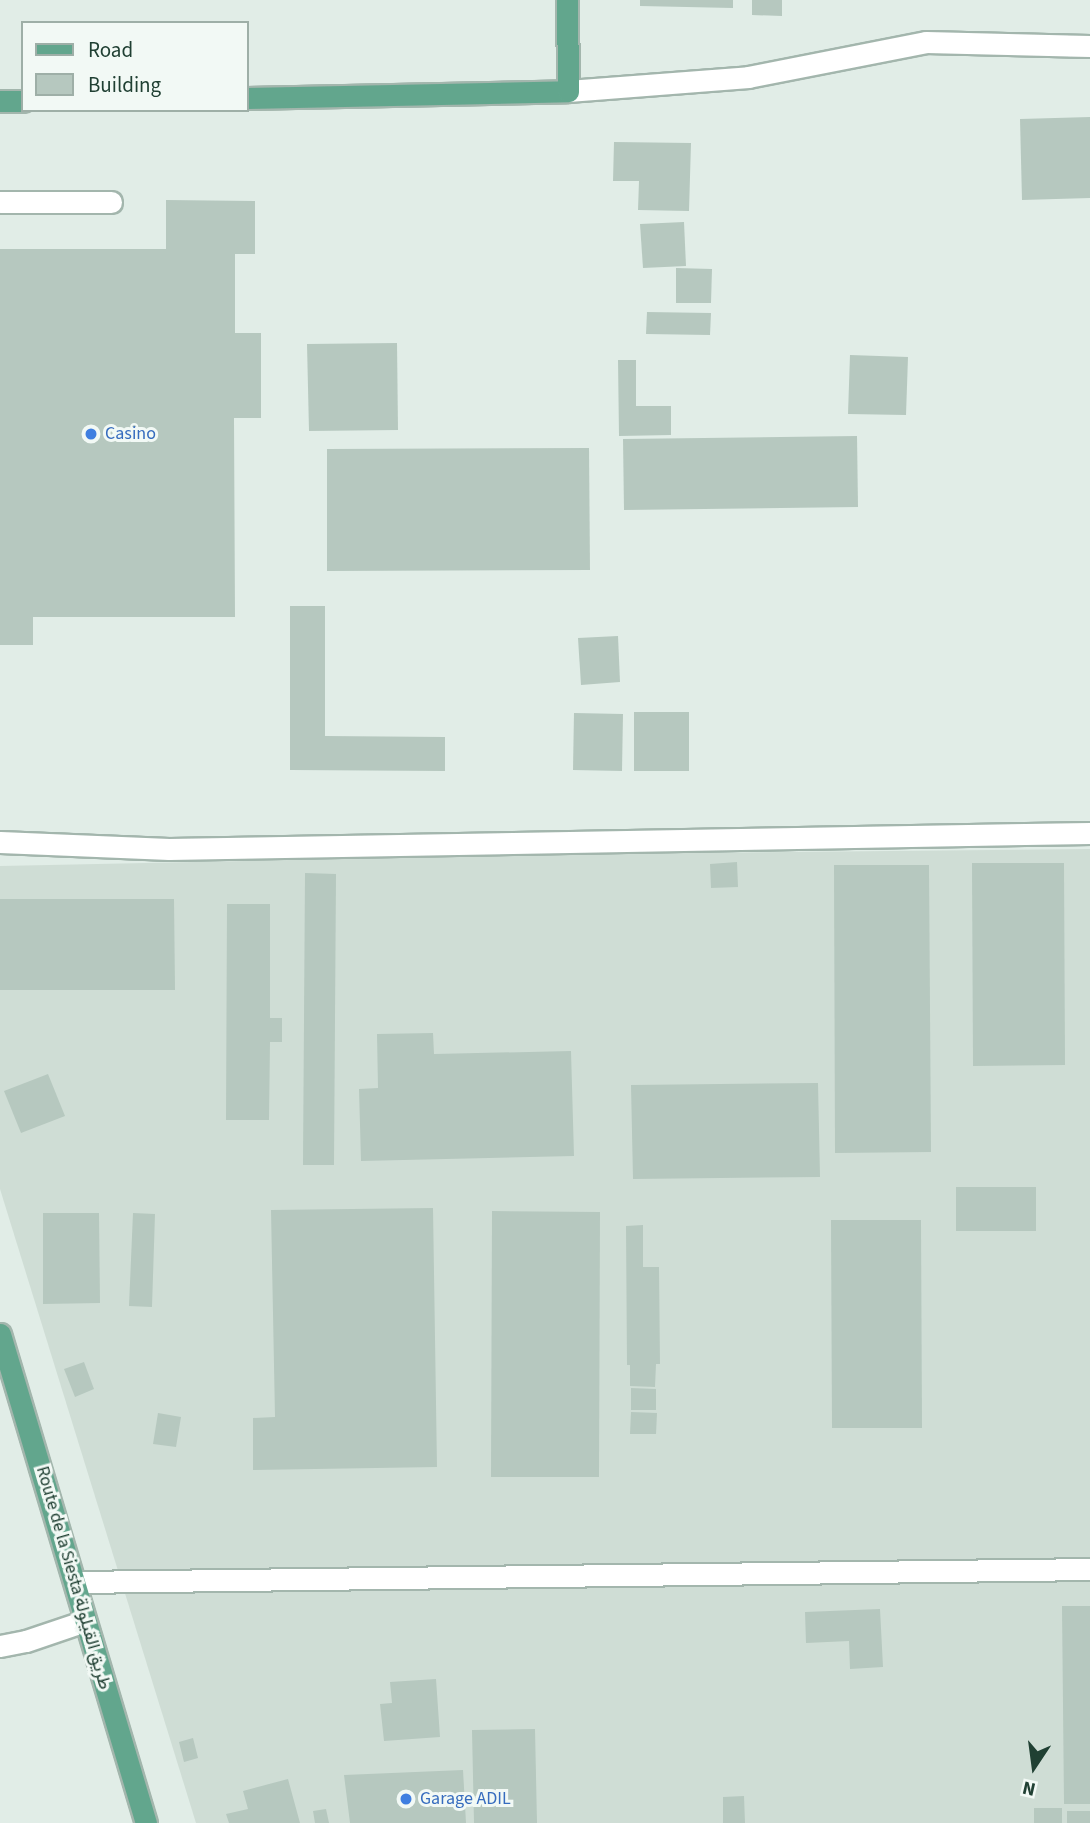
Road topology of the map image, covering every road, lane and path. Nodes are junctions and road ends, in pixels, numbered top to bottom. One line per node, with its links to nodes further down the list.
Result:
1 (567, 0): 3 (main road)
2 (1090, 46): 3 (street)
3 (568, 91): 4 (main road)
4 (248, 98)
5 (0, 101): 6 (main road)
6 (21, 101)
7 (0, 202): 8 (street)
8 (111, 202)
9 (1090, 833): 10 (street)
10 (0, 842)
11 (0, 1334): 13 (main road, Route de la Siesta طريق القيلولة)
12 (1090, 1570): 13 (street)
13 (75, 1582): 14 (main road, Route de la Siesta طريق القيلولة)
14 (85, 1621): 15 (street); 16 (main road, Route de la Siesta طريق القيلولة)
15 (0, 1646)
16 (146, 1823)

